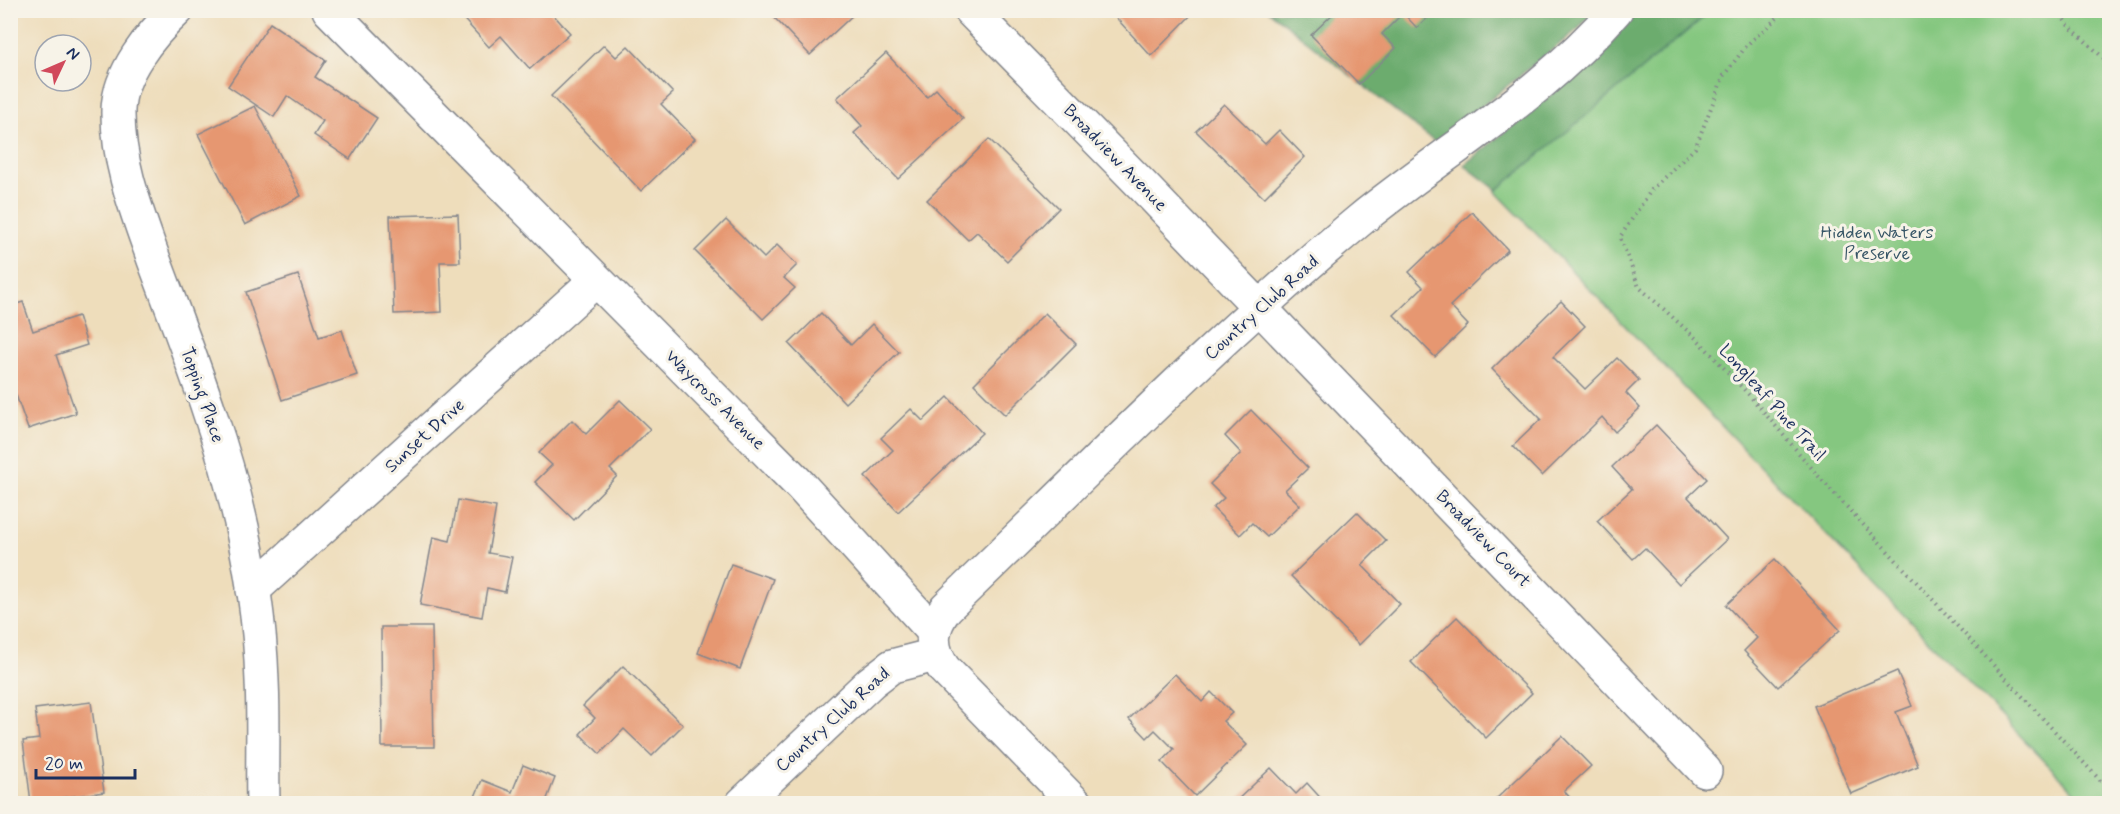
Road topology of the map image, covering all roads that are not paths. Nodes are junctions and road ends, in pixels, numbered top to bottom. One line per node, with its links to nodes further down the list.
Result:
1 (177, 10): 7 (street, Topping Place)
2 (329, 10): 5 (street, Waycross Avenue)
3 (970, 10): 6 (street, Broadview Avenue)
4 (1616, 10): 6 (street, Country Club Road)
5 (596, 280): 7 (street, Sunset Drive); 8 (street, Waycross Avenue)
6 (1259, 307): 8 (street, Country Club Road); 9 (street, Broadview Court)
7 (253, 590): 10 (street, Topping Place)
8 (934, 643): 11 (street, Country Club Road); 12 (street, Waycross Avenue)
9 (1706, 771)
10 (263, 804)
11 (741, 804)
12 (1076, 804)

